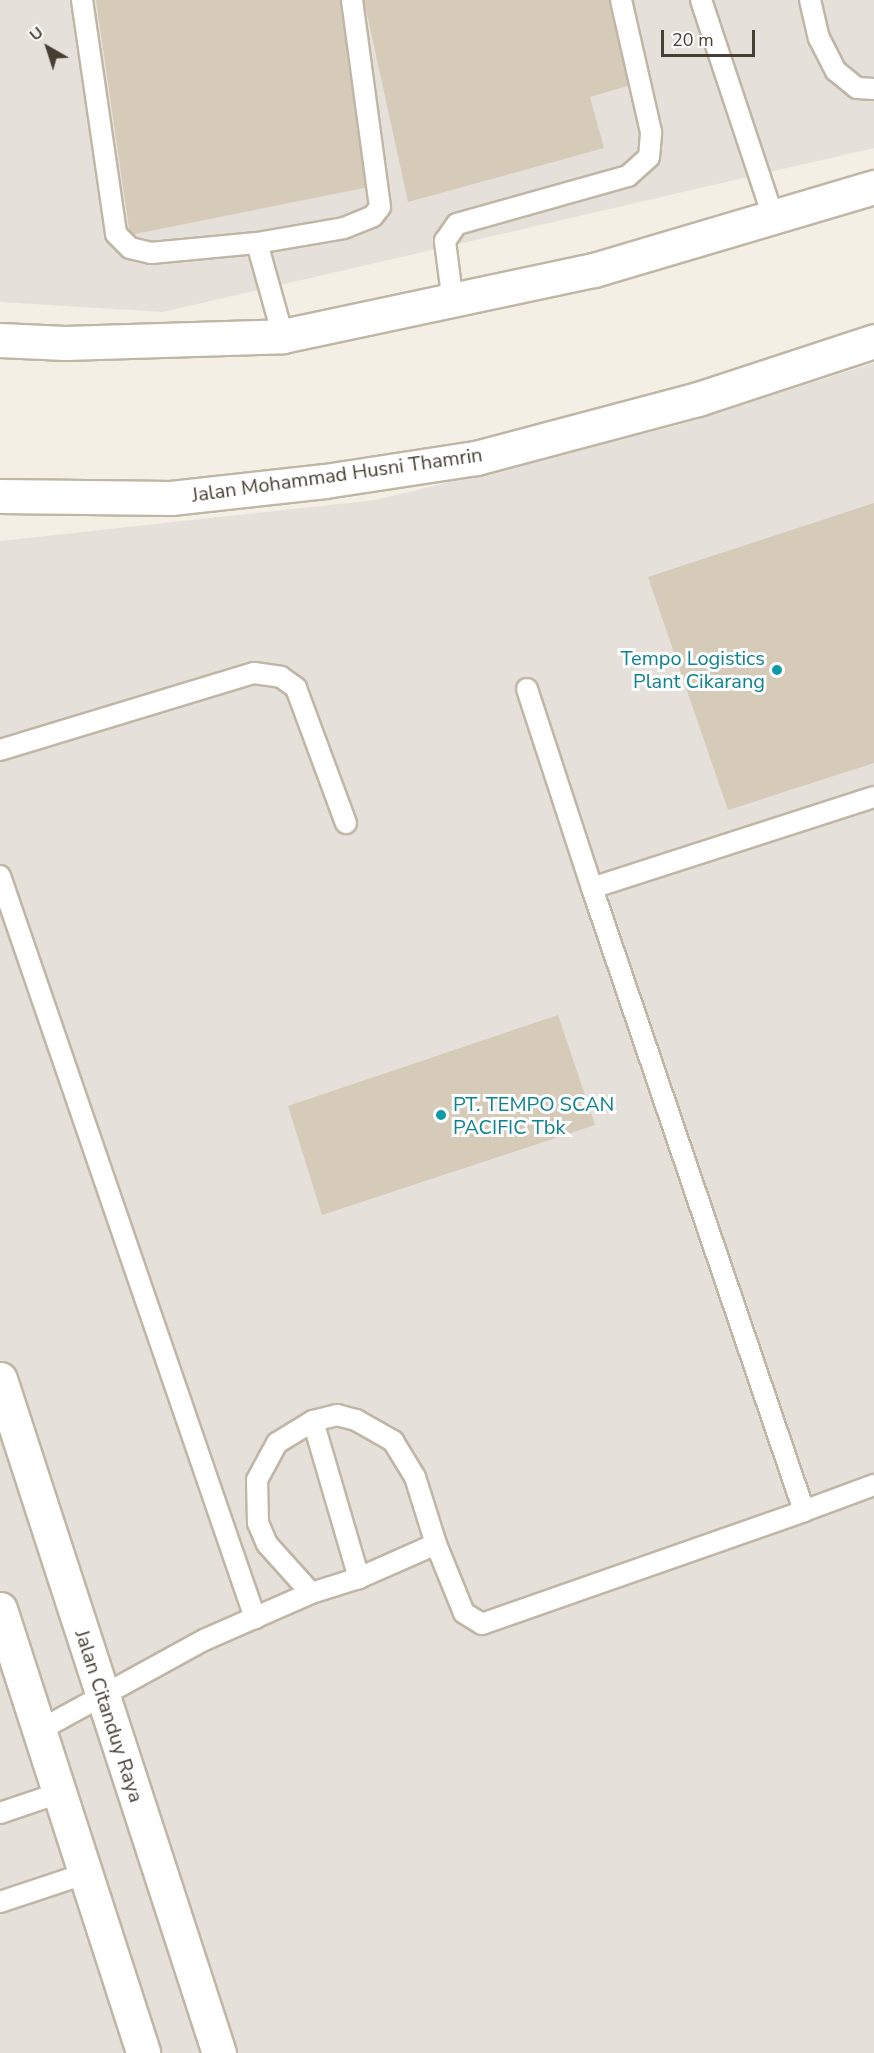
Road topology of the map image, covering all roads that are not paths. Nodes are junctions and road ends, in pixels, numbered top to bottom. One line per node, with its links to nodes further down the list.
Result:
1 (82, 0): 9 (lane)
2 (352, 0): 9 (lane)
3 (621, 0): 10 (lane)
4 (701, 0): 8 (lane)
5 (810, 0): 6 (lane)
6 (874, 89)
7 (874, 188): 8 (street)
8 (774, 219): 10 (street)
9 (257, 243): 11 (lane)
10 (453, 303): 11 (street)
11 (283, 336): 12 (street)
12 (0, 340)
13 (874, 341): 14 (street, Jalan Mohammad Husni Thamrin)
14 (0, 496)
15 (528, 689): 20 (lane)
16 (0, 750): 18 (lane)
17 (874, 797): 20 (lane)
18 (346, 823)
19 (0, 876): 29 (lane)
20 (592, 888): 24 (lane)
21 (0, 1379): 30 (street, Jalan Citanduy Raya)
22 (313, 1421): 25 (lane); 26 (lane); 27 (lane)
23 (874, 1485): 24 (lane)
24 (804, 1511): 25 (lane)
25 (436, 1544): 26 (lane)
26 (359, 1578): 27 (lane)
27 (311, 1593): 29 (lane)
28 (0, 1609): 31 (street)
29 (255, 1618): 30 (lane)
30 (104, 1698): 31 (lane); 37 (street, Jalan Citanduy Raya)
31 (39, 1731): 32 (street)
32 (59, 1793): 33 (lane); 34 (street)
33 (0, 1813)
34 (87, 1874): 35 (lane); 36 (street)
35 (0, 1902)
36 (143, 2053)
37 (219, 2053)

